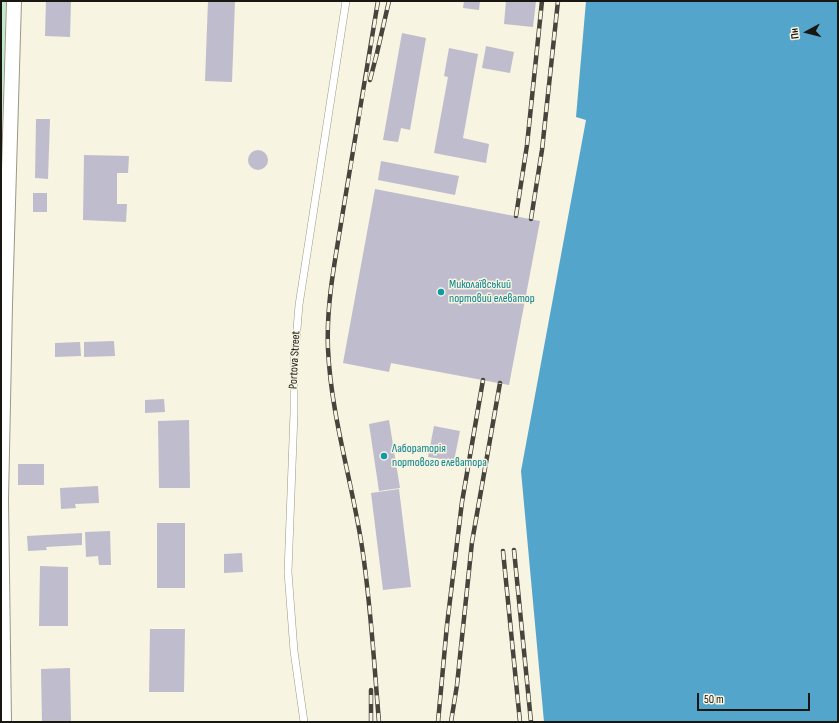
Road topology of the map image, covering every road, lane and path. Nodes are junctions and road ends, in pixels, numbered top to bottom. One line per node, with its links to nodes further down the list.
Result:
1 (14, 1): 3 (street)
2 (346, 1): 4 (lane, Portova Street)
3 (4, 722)
4 (304, 722)

